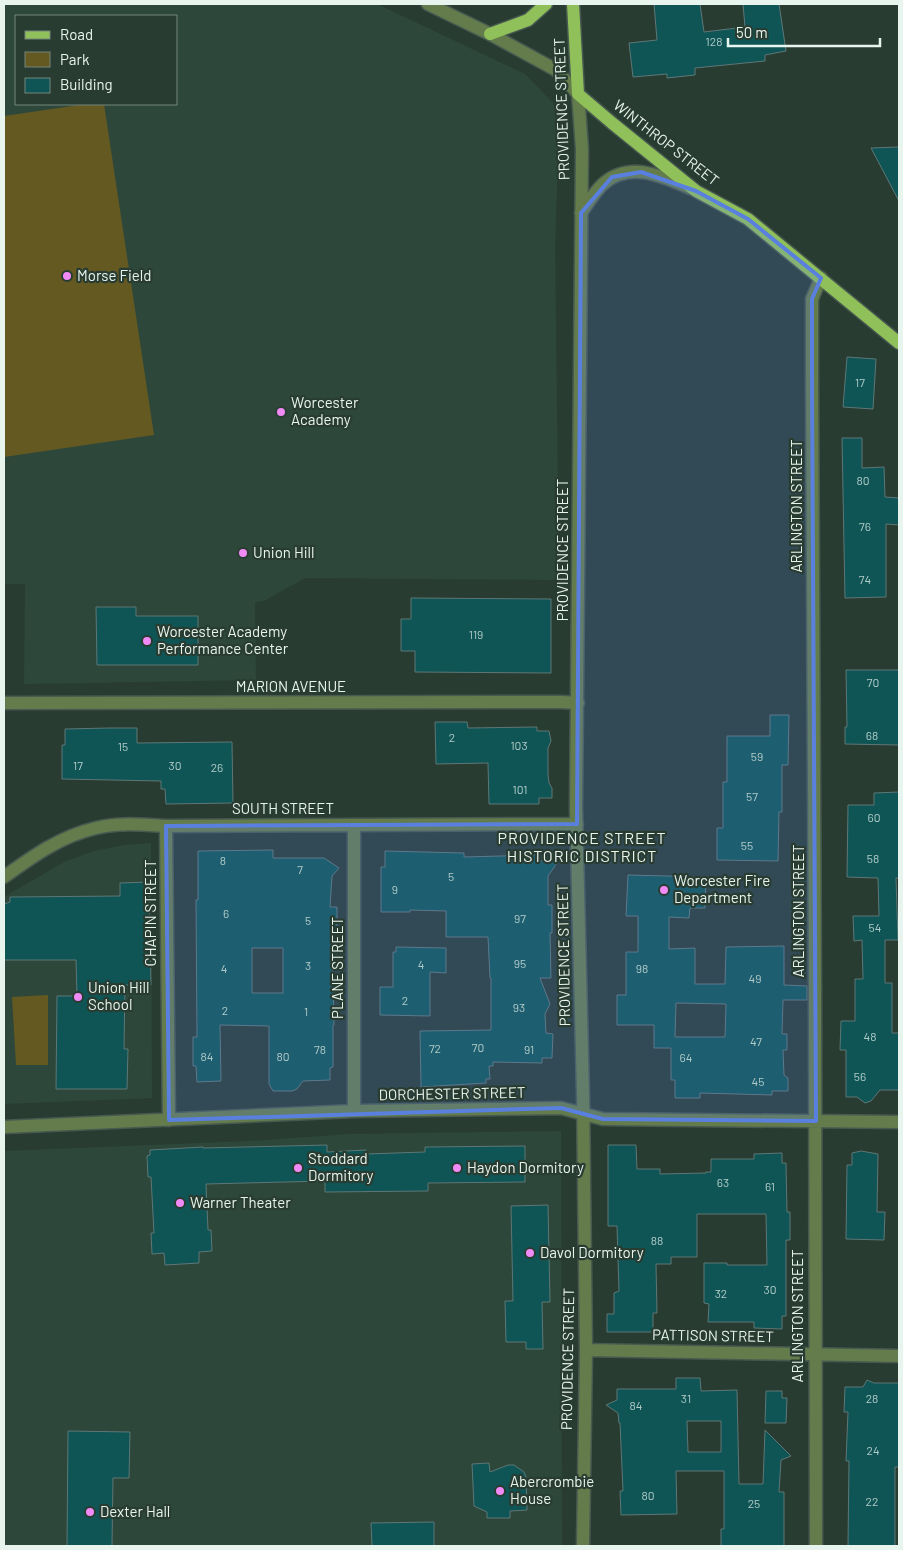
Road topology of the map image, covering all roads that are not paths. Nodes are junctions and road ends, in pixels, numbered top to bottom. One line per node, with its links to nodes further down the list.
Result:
1 (428, 4): 4 (street, WINTHROP STREET)
2 (546, 4): 4 (main road)
3 (573, 4): 5 (main road, PROVIDENCE STREET)
4 (490, 34): 5 (street, WINTHROP STREET)
5 (578, 94): 6 (main road, WINTHROP STREET); 7 (street, PROVIDENCE STREET)
6 (696, 191): 7 (street); 8 (main road, WINTHROP STREET)
7 (581, 213): 11 (street, PROVIDENCE STREET)
8 (821, 278): 9 (main road, WINTHROP STREET); 19 (street, ARLINGTON STREET)
9 (899, 343)
10 (4, 703): 11 (street, MARION AVENUE)
11 (578, 703): 12 (street, PROVIDENCE STREET)
12 (576, 824): 14 (street, SOUTH STREET); 17 (street, PROVIDENCE STREET)
13 (166, 826): 14 (street, SOUTH STREET); 15 (street, SOUTH STREET); 18 (street, CHAPIN STREET)
14 (354, 826): 16 (street, PLANE STREET)
15 (4, 876)
16 (354, 1111): 17 (street, DORCHESTER STREET); 18 (street, DORCHESTER STREET)
17 (583, 1114): 19 (street, DORCHESTER STREET); 22 (street, PROVIDENCE STREET)
18 (169, 1120): 21 (street, DORCHESTER STREET)
19 (816, 1121): 20 (street, DORCHESTER STREET); 23 (street, ARLINGTON STREET)
20 (899, 1122)
21 (4, 1127)
22 (586, 1350): 23 (street, PATTISON STREET); 25 (street, PROVIDENCE STREET)
23 (815, 1354): 24 (street, PATTISON STREET); 26 (street, ARLINGTON STREET)
24 (899, 1356)
25 (583, 1546)
26 (816, 1546)

